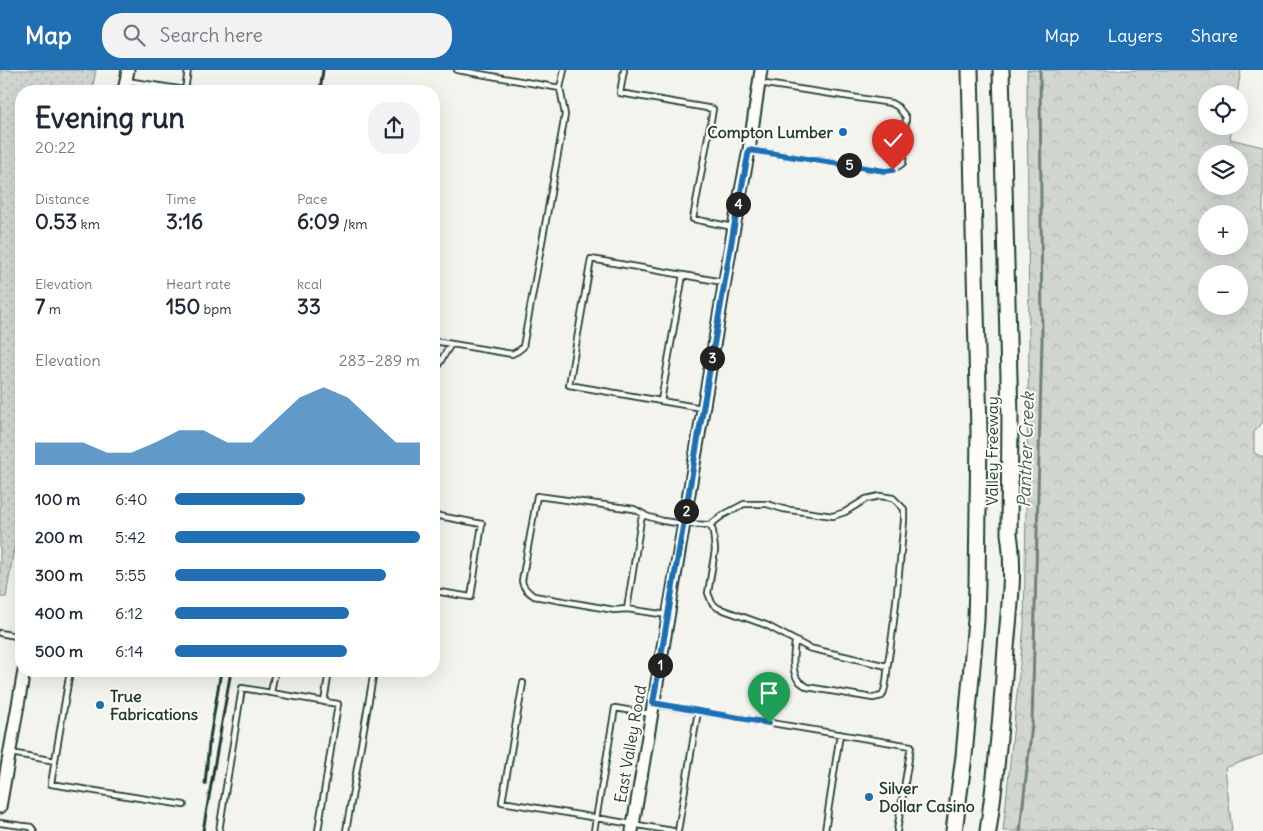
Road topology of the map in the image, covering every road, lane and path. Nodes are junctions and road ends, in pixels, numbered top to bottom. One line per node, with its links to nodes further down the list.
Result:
1 (188, 70): 11 (lane)
2 (457, 70): 12 (lane)
3 (564, 70): 12 (lane)
4 (624, 70): 14 (lane)
5 (760, 70): 9 (street, East Valley Road)
6 (970, 70): 62 (highway, Valley Freeway)
7 (1001, 70): 26 (highway, Valley Freeway)
8 (126, 81): 10 (lane)
9 (759, 82): 13 (street, East Valley Road); 13 (lane)
10 (150, 85)
11 (186, 85)
12 (560, 88): 18 (lane)
13 (749, 150): 14 (street, East Valley Road)
14 (734, 227): 16 (street, East Valley Road)
15 (683, 275): 16 (lane); 20 (lane); 20 (lane)
16 (725, 282): 21 (street, East Valley Road)
17 (440, 342): 18 (lane)
18 (451, 344): 19 (lane)
19 (440, 362)
20 (661, 401): 21 (lane)
21 (704, 408): 24 (street, East Valley Road)
22 (440, 516): 27 (lane)
23 (646, 516): 24 (lane); 28 (lane); 28 (lane)
24 (684, 524): 25 (lane); 29 (street, East Valley Road)
25 (710, 525): 32 (lane); 33 (lane)
26 (1009, 534): 63 (highway); 64 (highway, Valley Freeway)
27 (440, 592)
28 (627, 609): 29 (lane)
29 (668, 616): 42 (street, East Valley Road)
30 (0, 633): 31 (lane)
31 (15, 635)
32 (795, 640): 33 (lane); 33 (lane)
33 (887, 666)
34 (23, 677): 45 (street)
35 (69, 677): 46 (lane)
36 (274, 677): 40 (lane)
37 (328, 677): 41 (lane)
38 (373, 677): 56 (lane)
39 (523, 682): 50 (lane)
40 (271, 693): 41 (lane); 54 (lane)
41 (324, 702): 55 (lane)
42 (652, 709): 43 (lane); 50 (lane); 52 (street, East Valley Road)
43 (698, 711): 44 (lane); 59 (lane)
44 (840, 734): 60 (lane); 61 (lane)
45 (9, 753): 46 (lane); 47 (street)
46 (55, 761): 48 (lane)
47 (4, 765): 49 (street)
48 (184, 806)
49 (0, 807)
50 (596, 818): 52 (lane); 57 (lane)
51 (0, 823): 53 (lane)
52 (632, 828): 58 (lane)
53 (34, 831)
54 (219, 831)
55 (318, 831)
56 (346, 831)
57 (594, 831)
58 (673, 831)
59 (678, 831)
60 (825, 831)
61 (897, 831)
62 (954, 831)
63 (980, 831)
64 (988, 831)

